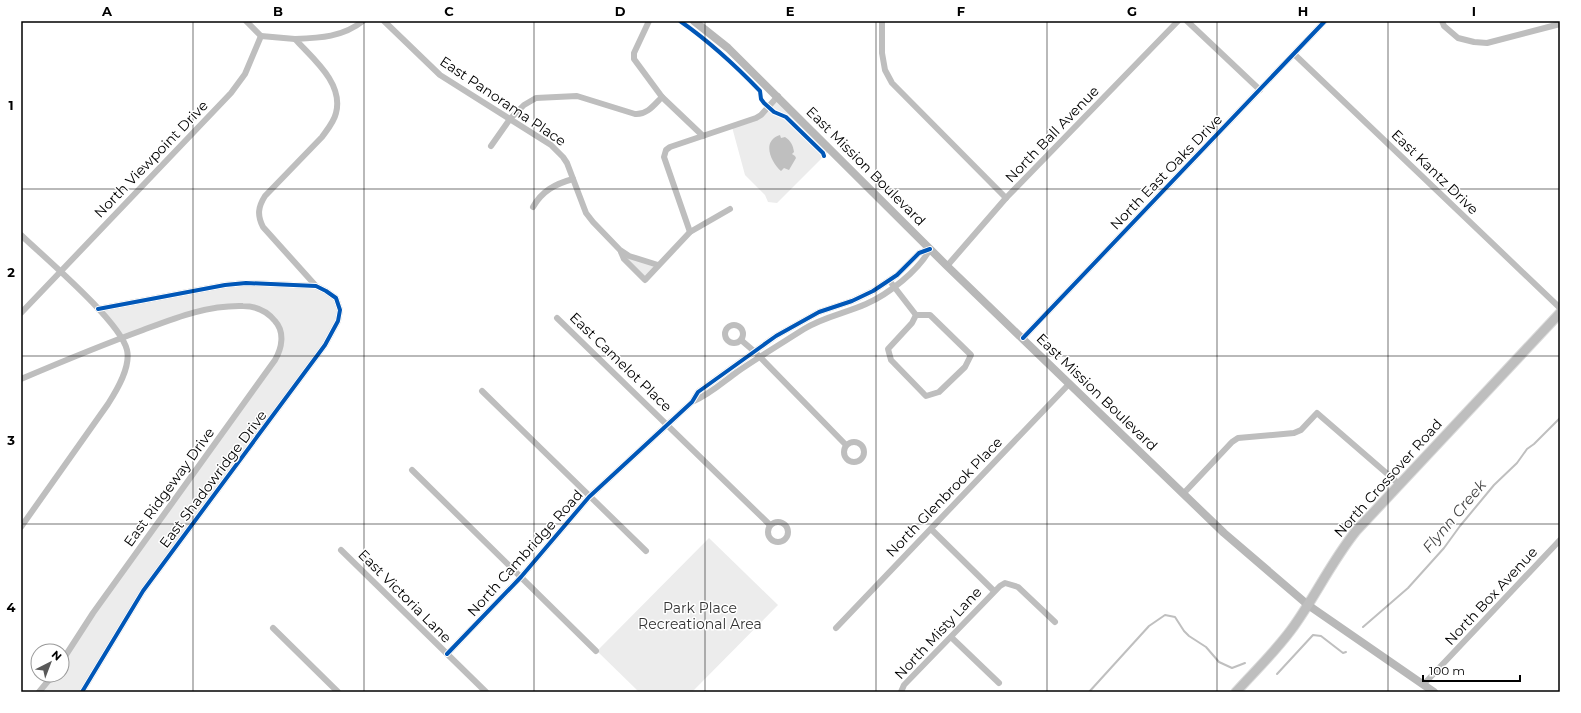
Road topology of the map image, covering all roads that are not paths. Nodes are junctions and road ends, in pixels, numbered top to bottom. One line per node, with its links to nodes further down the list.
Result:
1 (246, 21): 12 (street)
2 (363, 21): 13 (street)
3 (384, 21): 18 (street, East Panorama Place)
4 (649, 21): 17 (street)
5 (694, 21): 16 (main road, East Mission Boulevard)
6 (882, 21): 22 (street)
7 (1178, 21): 22 (street, North Ball Avenue)
8 (1187, 21): 15 (street)
9 (1325, 21): 14 (street, North East Oaks Drive)
10 (1442, 21): 11 (street)
11 (1560, 24)
12 (261, 36): 13 (street); 31 (street, North Viewpoint Drive)
13 (295, 39): 33 (street)
14 (1294, 54): 15 (street, North East Oaks Drive); 34 (street, East Kantz Drive)
15 (1260, 90): 41 (street, North East Oaks Drive)
16 (778, 96): 19 (street); 27 (main road, East Mission Boulevard)
17 (662, 97): 18 (street); 19 (street)
18 (510, 119): 20 (street); 21 (street, East Panorama Place)
19 (703, 136): 25 (street)
20 (491, 146)
21 (573, 179): 23 (street); 28 (street, East Panorama Place)
22 (1006, 198): 30 (street, North Ball Avenue)
23 (533, 207)
24 (730, 209): 25 (street)
25 (690, 232): 29 (street)
26 (21, 235): 31 (street)
27 (930, 248): 30 (main road, East Mission Boulevard); 32 (street, North Cambridge Road)
28 (620, 250): 29 (street, East Panorama Place); 29 (street, East Panorama Place)
29 (658, 265)
30 (947, 266): 41 (main road, East Mission Boulevard)
31 (60, 272): 35 (street); 36 (street, North Viewpoint Drive)
32 (892, 283): 38 (street); 43 (street, North Cambridge Road); 44 (street, North Cambridge Road)
33 (316, 286): 35 (street); 75 (street, East Shadowridge Drive)
34 (1560, 308)
35 (98, 309): 40 (street)
36 (21, 313)
37 (1560, 313): 52 (main road, North Crossover Road)
38 (916, 315): 38 (street)
39 (558, 318): 49 (street, East Camelot Place)
40 (122, 337): 45 (street); 56 (street); 68 (street, East Ridgeway Drive)
41 (1022, 338): 46 (main road, East Mission Boulevard)
42 (741, 340): 43 (street)
43 (754, 352): 44 (street); 48 (street, North Cambridge Road)
44 (760, 357): 48 (street, North Cambridge Road); 50 (street)
45 (21, 379)
46 (1069, 384): 53 (main road, East Mission Boulevard); 57 (street, North Glenbrook Place)
47 (482, 391): 54 (street)
48 (692, 402): 49 (street, North Cambridge Road)
49 (668, 424): 54 (street, North Cambridge Road); 55 (street, East Camelot Place)
50 (846, 445)
51 (412, 470): 61 (street)
52 (1399, 484): 53 (street); 63 (main road, North Crossover Road)
53 (1183, 494): 63 (main road, East Mission Boulevard)
54 (589, 497): 60 (street); 61 (street, North Cambridge Road)
55 (770, 525)
56 (21, 527)
57 (931, 529): 62 (street); 66 (street, North Glenbrook Place)
58 (1560, 540): 73 (street, North Box Avenue)
59 (341, 550): 70 (street, East Victoria Lane)
60 (646, 551)
61 (521, 577): 69 (street); 70 (street, North Cambridge Road)
62 (994, 590): 64 (street); 67 (street, North Misty Lane)
63 (1308, 605): 73 (main road, East Mission Boulevard); 79 (main road, North Crossover Road)
64 (1054, 622)
65 (273, 628): 76 (street)
66 (836, 628)
67 (951, 637): 72 (street); 78 (street, North Misty Lane)
68 (70, 649)
69 (596, 651)
70 (447, 654): 77 (street, East Victoria Lane)
71 (46, 683): 74 (street)
72 (999, 683)
73 (1423, 685): 80 (main road, East Mission Boulevard)
74 (39, 692)
75 (82, 692)
76 (338, 692)
77 (486, 692)
78 (901, 692)
79 (1236, 692)
80 (1434, 692)

